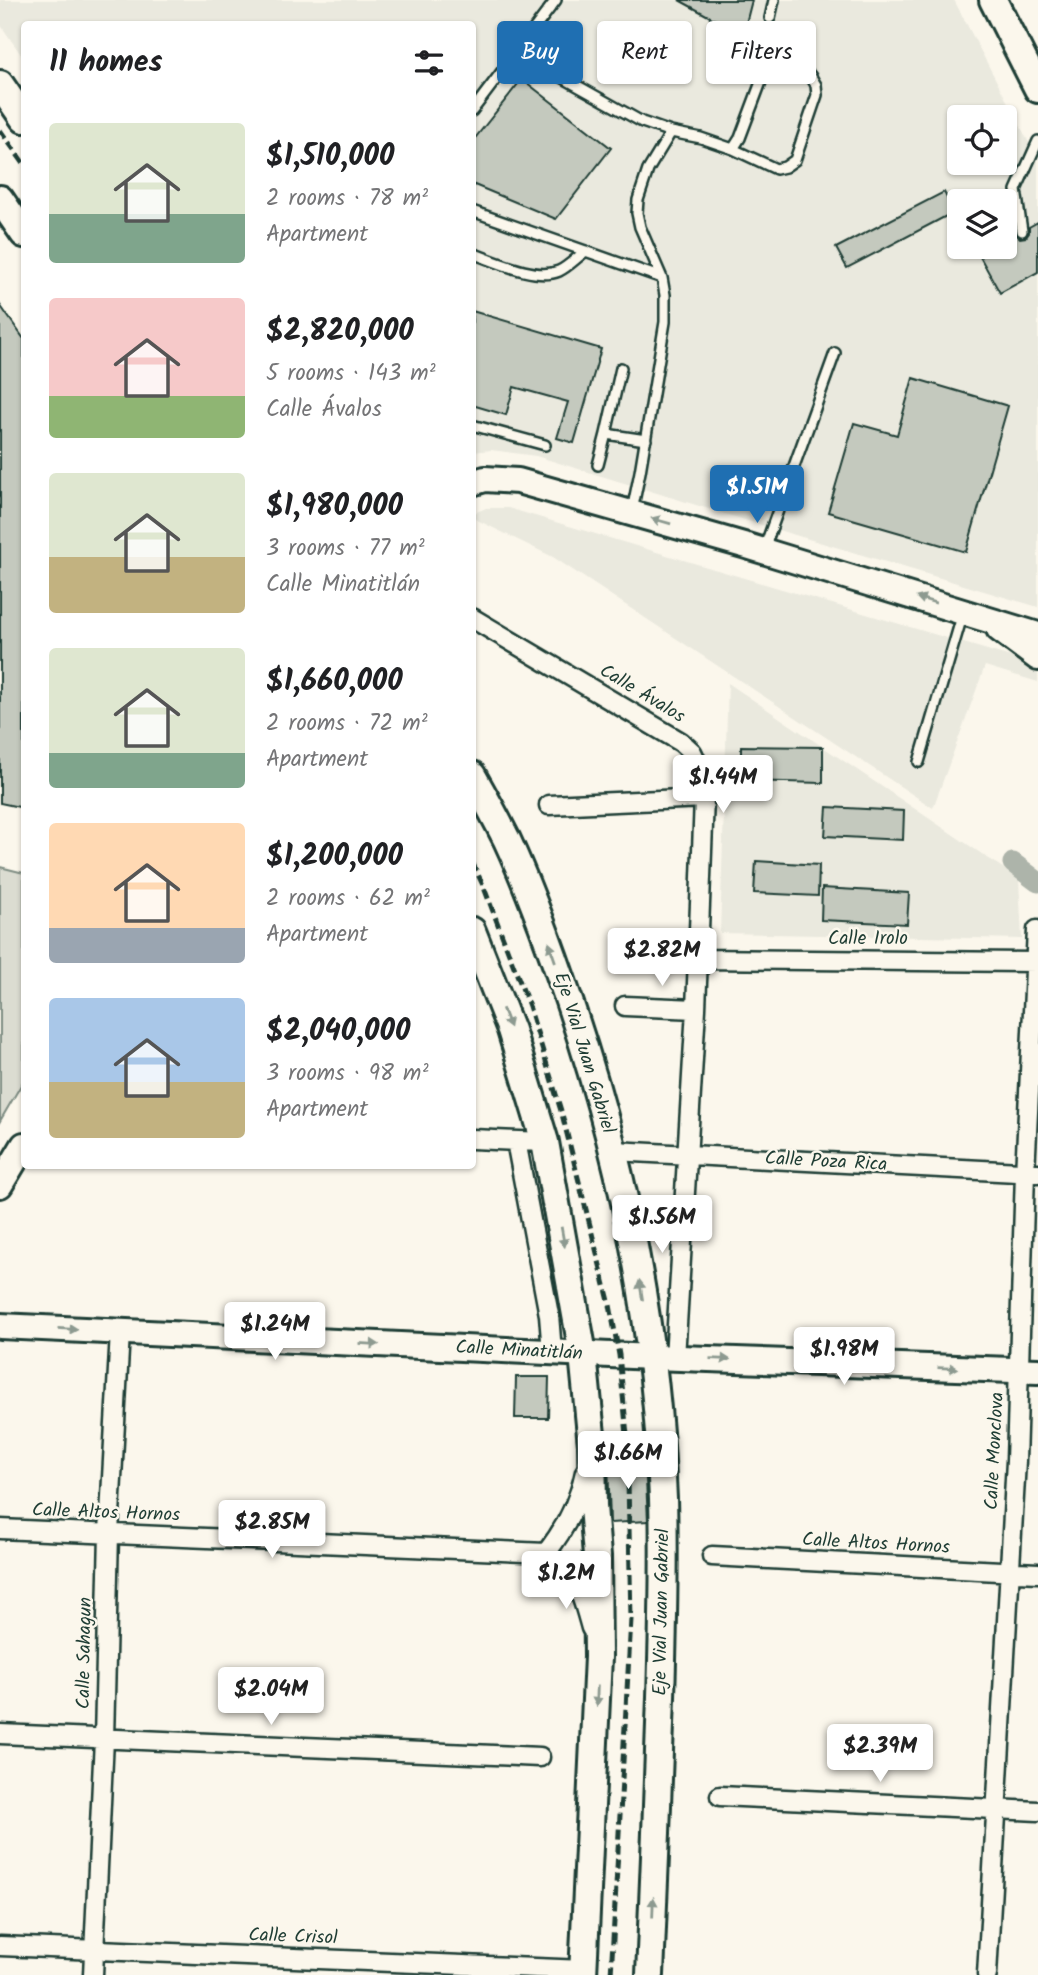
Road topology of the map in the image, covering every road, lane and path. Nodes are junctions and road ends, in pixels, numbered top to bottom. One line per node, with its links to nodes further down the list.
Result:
1 (556, 0): 5 (lane)
2 (774, 0): 4 (lane)
3 (993, 0): 9 (main road)
4 (770, 18)
5 (540, 21)
6 (497, 78): 10 (lane)
7 (0, 84): 11 (main road)
8 (574, 84): 12 (lane)
9 (1038, 89)
10 (476, 106)
11 (21, 115)
12 (671, 132): 14 (lane); 21 (lane)
13 (1038, 141): 18 (lane)
14 (733, 149): 14 (lane)
15 (0, 199): 17 (main road)
16 (476, 212): 19 (lane)
17 (21, 230)
18 (1022, 231)
19 (586, 251): 20 (lane); 21 (lane)
20 (476, 254)
21 (662, 278): 26 (lane)
22 (835, 352): 31 (lane)
23 (621, 368): 25 (lane)
24 (476, 426): 27 (lane)
25 (606, 434): 26 (lane); 28 (lane)
26 (646, 440): 30 (lane)
27 (545, 445)
28 (598, 465)
29 (476, 481): 30 (main road)
30 (632, 513): 31 (main road, one-way to 30)
31 (763, 551): 32 (main road, one-way to 31)
32 (975, 615): 34 (main road); 35 (main road); 36 (lane)
33 (476, 620): 38 (street, Calle Ávalos)
34 (1038, 635)
35 (1038, 658)
36 (919, 762)
37 (476, 783): 50 (main road, Eje Vial Juan Gabriel, one-way to 37)
38 (704, 798): 39 (street); 42 (street, Calle Ávalos)
39 (549, 805)
40 (1037, 930): 43 (street, Calle Monclova)
41 (476, 942): 48 (main road, one-way to 48)
42 (698, 959): 43 (street, Calle Irolo); 45 (street, Calle Ávalos)
43 (1037, 961): 52 (street, Calle Monclova)
44 (625, 1006): 45 (street)
45 (696, 1009): 51 (street, Calle Ávalos)
46 (476, 1139): 47 (street)
47 (516, 1141): 48 (street); 56 (street)
48 (545, 1142): 57 (main road, one-way to 57)
49 (21, 1149): 53 (main road)
50 (614, 1151): 51 (street, Calle Poza Rica); 58 (main road, Eje Vial Juan Gabriel, one-way to 50)
51 (687, 1155): 52 (street, Calle Poza Rica); 58 (street, Calle Ávalos)
52 (1032, 1173): 59 (street, Calle Monclova)
53 (0, 1185)
54 (0, 1326): 55 (main road, Calle Minatitlán, one-way to 55)
55 (120, 1332): 56 (main road, Calle Minatitlán, one-way to 56); 62 (street, Calle Sahagun)
56 (552, 1352): 57 (main road, Calle Minatitlán)
57 (583, 1354): 58 (main road, Calle Minatitlán); 60 (main road)
58 (664, 1357): 59 (main road, Calle Minatitlán, one-way to 59); 78 (main road, Eje Vial Juan Gabriel, one-way to 58)
59 (1029, 1371): 65 (street, Calle Monclova)
60 (592, 1445): 63 (street); 67 (main road)
61 (0, 1530): 62 (street, Calle Altos Hornos)
62 (109, 1534): 63 (street, Calle Altos Hornos); 69 (street, Calle Sahagun)
63 (546, 1553): 67 (street)
64 (712, 1556): 65 (street, Calle Altos Hornos)
65 (1009, 1572): 66 (street, Calle Altos Hornos); 72 (street, Calle Monclova)
66 (1038, 1573)
67 (598, 1657): 76 (main road, one-way to 76)
68 (0, 1734): 69 (street)
69 (104, 1739): 70 (street); 75 (street, Calle Sahagun)
70 (540, 1757)
71 (720, 1796): 72 (street)
72 (996, 1809): 73 (street); 79 (street, Calle Monclova)
73 (1038, 1811)
74 (0, 1946): 75 (street, Calle Crisol)
75 (94, 1951): 76 (street, Calle Crisol); 77 (street, Calle Sahagun)
76 (584, 1972)
77 (93, 1975)
78 (650, 1975)
79 (987, 1975)

